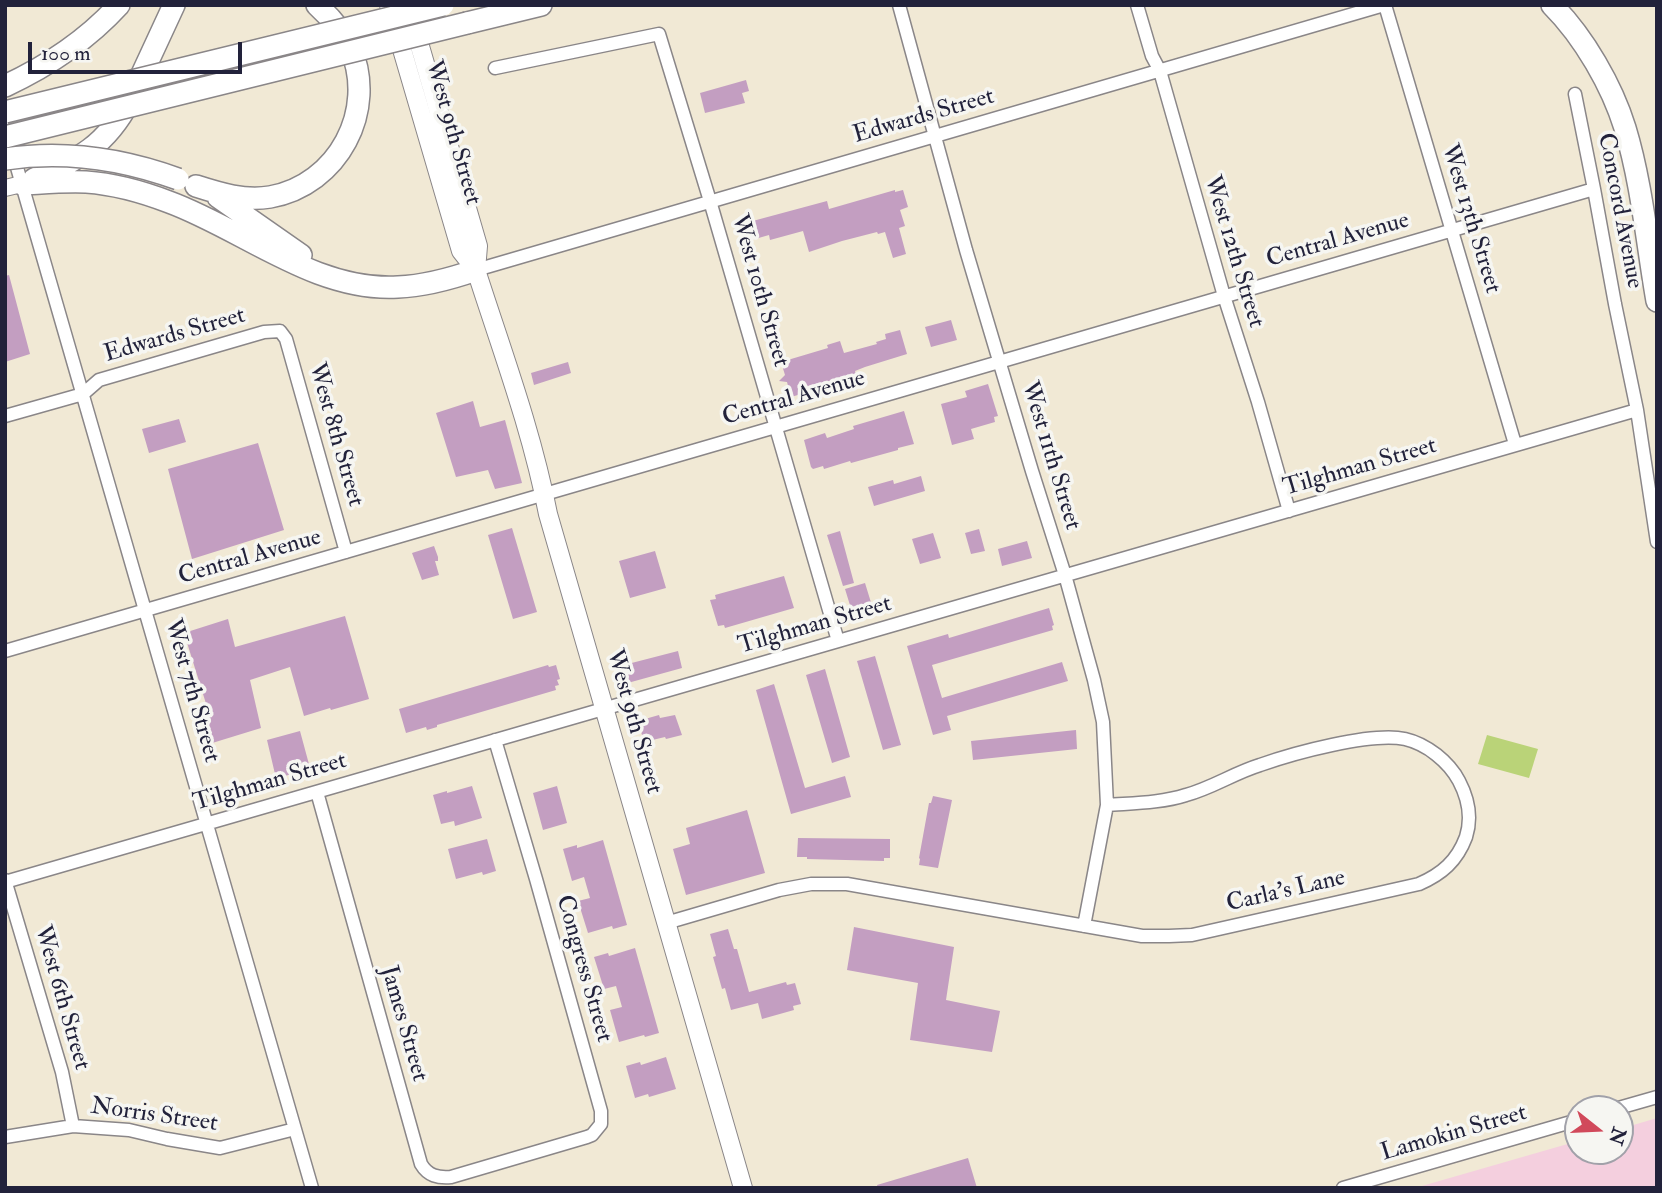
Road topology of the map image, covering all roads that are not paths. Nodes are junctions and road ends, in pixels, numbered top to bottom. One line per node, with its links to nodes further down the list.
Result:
1 (119, 5): 16 (highway)
2 (174, 5): 13 (highway)
3 (188, 5): 13 (highway)
4 (317, 5): 23 (highway)
5 (389, 5): 28 (main road, West 9th Street)
6 (408, 5): 28 (main road, West 9th Street)
7 (443, 5): 18 (highway, bridge)
8 (541, 5): 21 (highway, bridge)
9 (899, 5): 20 (street, West 11th Street)
10 (1137, 5): 15 (street, West 12th Street)
11 (1384, 5): 15 (street, Edwards Street); 27 (street, West 13th Street)
12 (1552, 5): 31 (highway)
13 (160, 34): 24 (highway)
14 (495, 68): 26 (street, West 10th Street)
15 (1160, 71): 20 (street, Edwards Street); 30 (street, West 12th Street)
16 (5, 86)
17 (1575, 94): 25 (street, Concord Avenue)
18 (5, 112)
19 (5, 126): 24 (street, West 7th Street)
20 (934, 136): 26 (street, Edwards Street); 33 (street, West 11th Street)
21 (5, 137)
22 (5, 159): 23 (highway, bridge)
23 (187, 182): 29 (highway)
24 (14, 186): 29 (highway); 34 (street, West 7th Street)
25 (1594, 189): 27 (street, Central Avenue); 35 (street, Concord Avenue)
26 (710, 201): 28 (street, Edwards Street); 37 (street, West 10th Street)
27 (1452, 230): 30 (street, Central Avenue); 38 (street, West 13th Street)
28 (476, 270): 29 (highway); 39 (main road, West 9th Street)
29 (338, 279)
30 (1224, 296): 33 (street, Central Avenue); 40 (street, West 12th Street)
31 (1657, 302)
32 (280, 331): 34 (street, Edwards Street); 42 (street, West 8th Street)
33 (1000, 362): 37 (street, Central Avenue); 43 (street, West 11th Street)
34 (83, 394): 36 (street, Edwards Street); 44 (street, West 7th Street)
35 (1637, 410): 38 (street, Tilghman Street); 41 (street, Concord Avenue)
36 (5, 416)
37 (777, 426): 39 (street, Central Avenue); 45 (street, West 10th Street)
38 (1515, 444): 40 (street, Tilghman Street)
39 (544, 494): 42 (street, Central Avenue); 47 (main road, West 9th Street)
40 (1289, 511): 43 (street, Tilghman Street)
41 (1657, 542)
42 (346, 552): 44 (street, Central Avenue)
43 (1065, 575): 45 (street, Tilghman Street); 50 (street, West 11th Street)
44 (145, 610): 46 (street, Central Avenue); 51 (street, West 7th Street)
45 (838, 641): 47 (street, Tilghman Street)
46 (5, 650)
47 (604, 709): 48 (street, Tilghman Street); 53 (main road, West 9th Street)
48 (495, 740): 49 (street, Tilghman Street); 61 (street, Congress Street)
49 (317, 792): 51 (street, Tilghman Street); 61 (street, James Street)
50 (1107, 805): 54 (street, West 11th Street); 54 (street, Carla's Lane)
51 (207, 824): 52 (street, Tilghman Street); 59 (street, West 7th Street)
52 (5, 881): 58 (street, West 6th Street)
53 (666, 922): 54 (street, Carla's Lane); 63 (main road, West 9th Street)
54 (1084, 926)
55 (1657, 1097): 56 (street)
56 (1634, 1104)
57 (1564, 1124): 64 (street, Lamokin Street)
58 (73, 1126): 59 (street, Norris Street); 60 (street, Norris Street)
59 (295, 1129): 62 (street, West 7th Street)
60 (5, 1137)
61 (520, 1158)
62 (313, 1188)
63 (743, 1188)
64 (1343, 1188)

